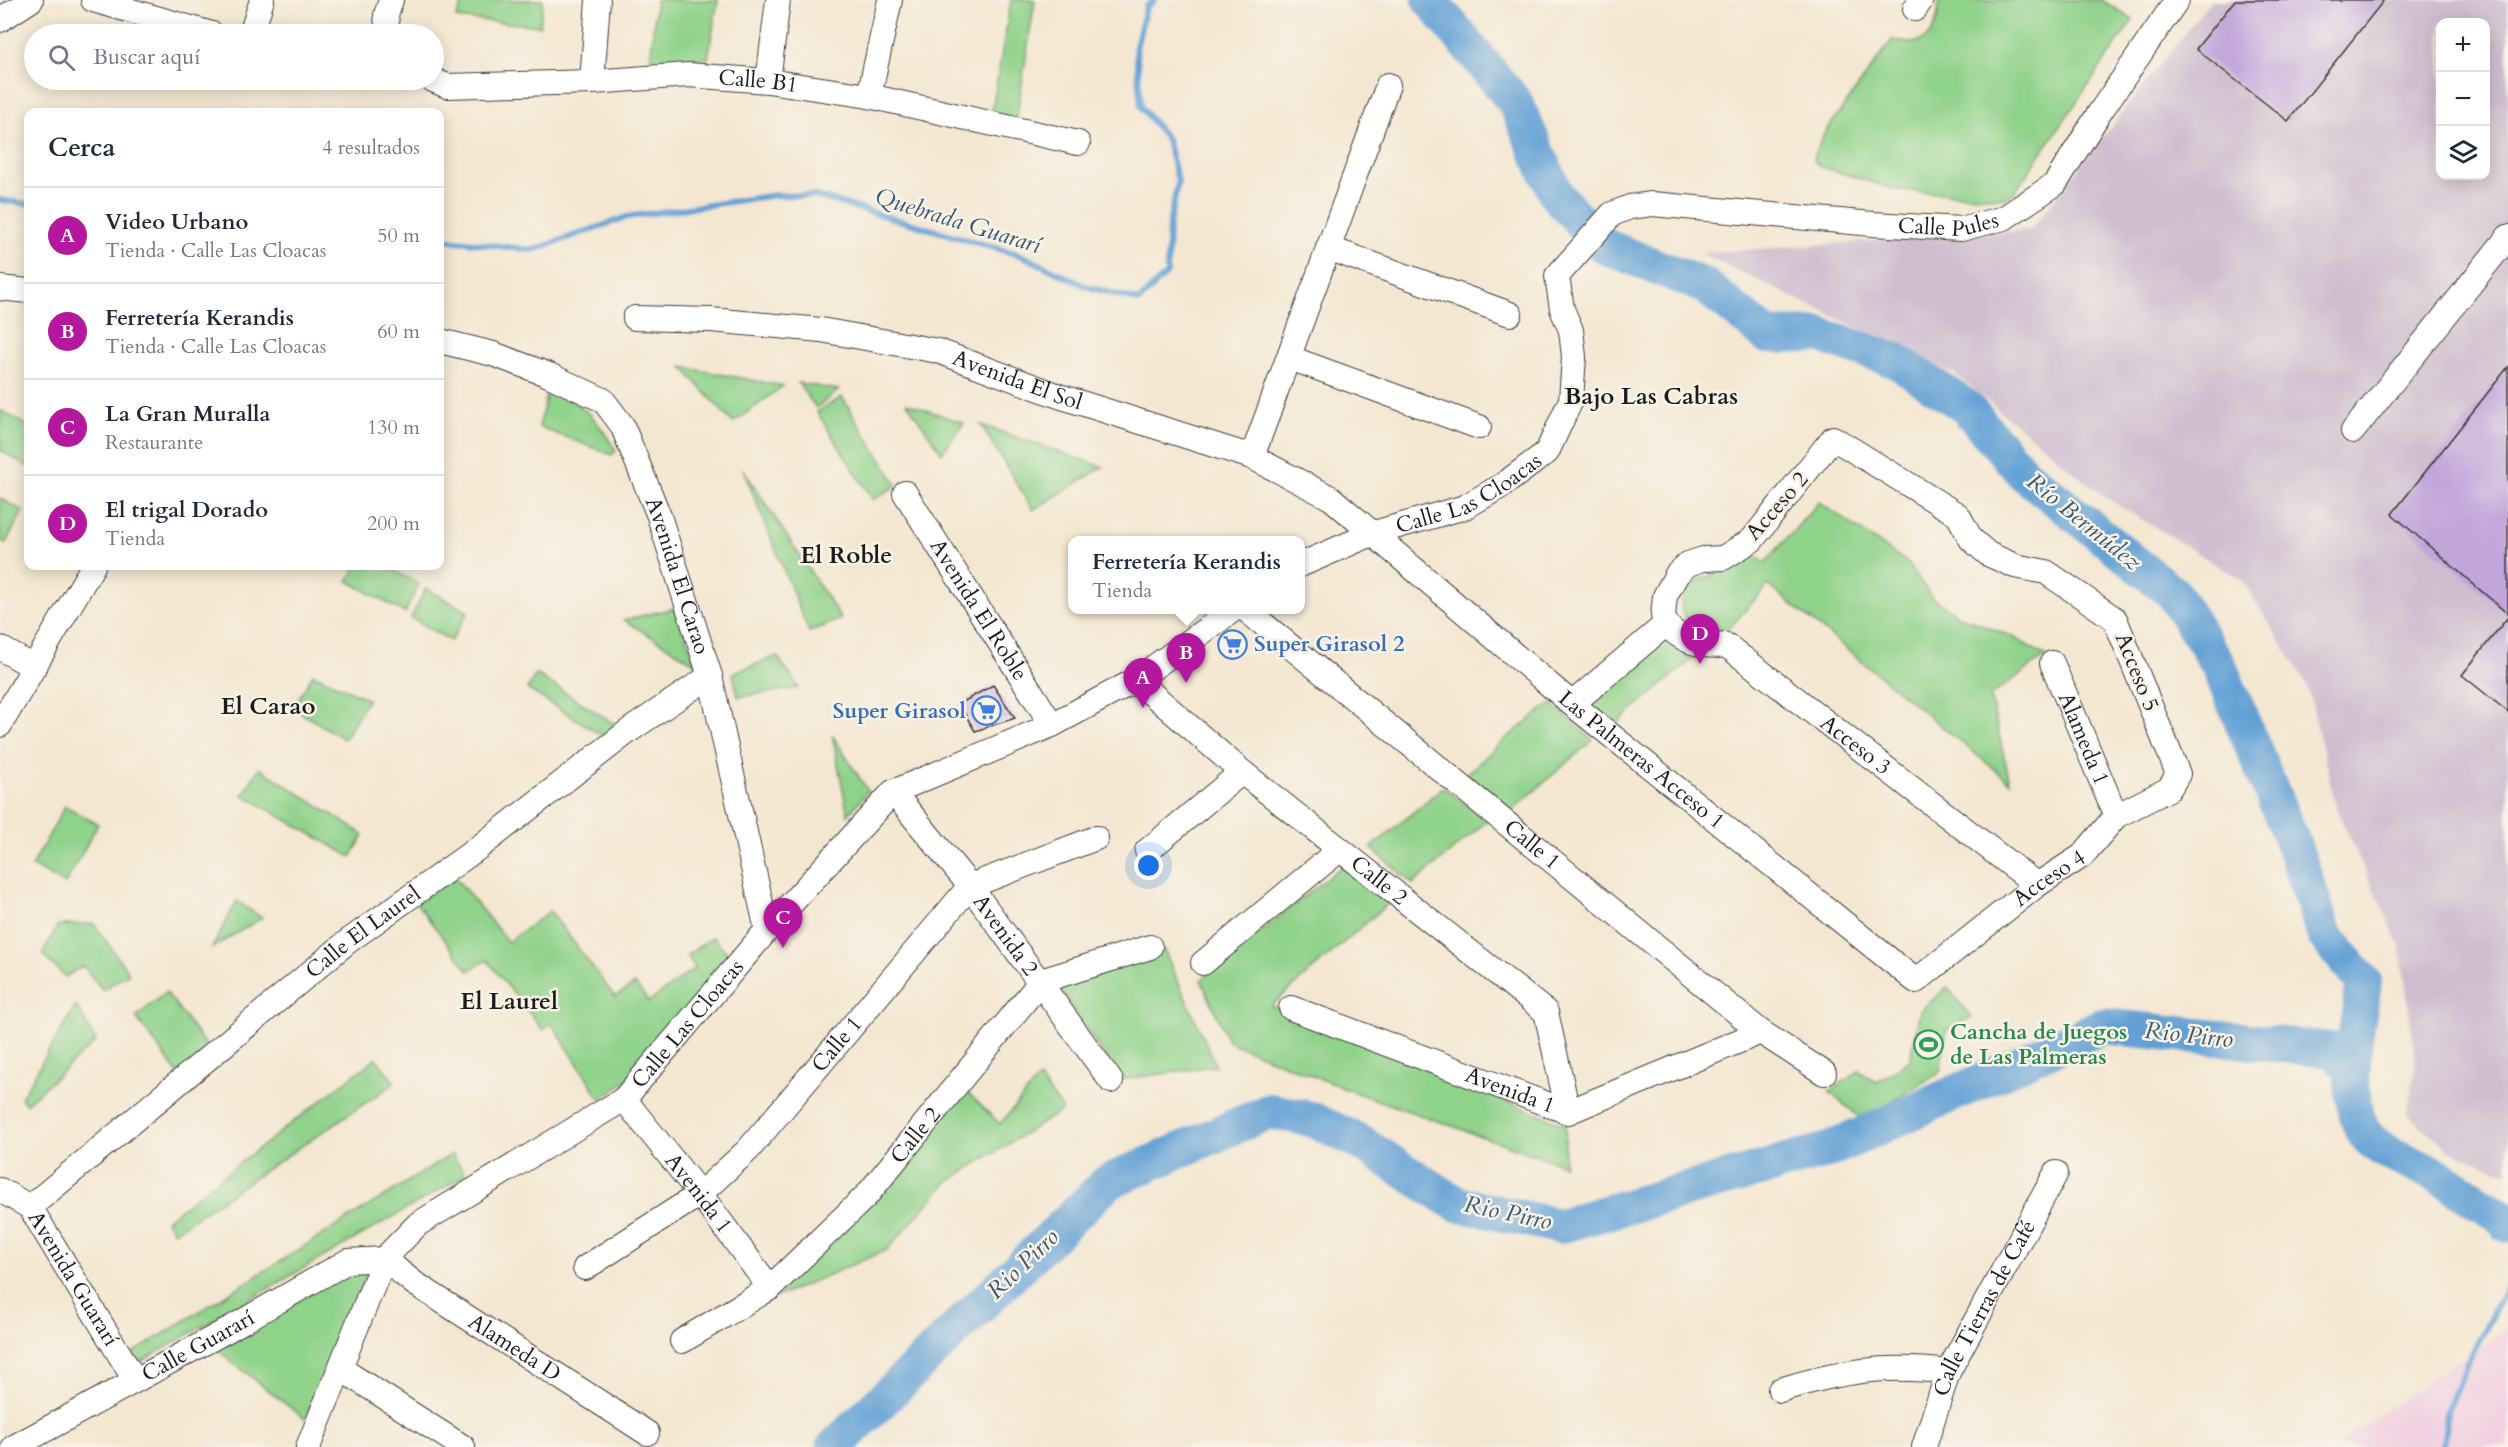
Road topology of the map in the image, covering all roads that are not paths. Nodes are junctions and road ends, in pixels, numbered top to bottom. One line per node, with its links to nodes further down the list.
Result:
1 (31, 0): 9 (street)
2 (93, 0): 10 (street)
3 (262, 0): 11 (street)
4 (391, 0): 12 (street)
5 (598, 0): 14 (street)
6 (778, 0): 13 (street)
7 (890, 0): 17 (street)
8 (2177, 0): 23 (street, Calle Pules)
9 (0, 20)
10 (177, 24)
11 (254, 24)
12 (387, 24)
13 (768, 81): 14 (street, Calle B1); 17 (street, Calle B1)
14 (592, 82): 15 (street, Calle B1)
15 (444, 85)
16 (1388, 85): 20 (street)
17 (868, 96): 18 (street, Calle B1)
18 (1078, 143)
19 (2508, 237): 29 (street)
20 (1328, 248): 24 (street); 27 (street)
21 (0, 288): 22 (street)
22 (24, 291)
23 (1558, 293): 33 (street, Calle Las Cloacas)
24 (1510, 314)
25 (635, 318): 31 (street, Avenida El Sol)
26 (444, 342): 42 (street, Avenida El Carao)
27 (1290, 358): 28 (street); 31 (street)
28 (1479, 427)
29 (2353, 431)
30 (1833, 438): 38 (street, Acceso 2); 48 (street, Acceso 5)
31 (1252, 457): 33 (street, Avenida El Sol)
32 (905, 493): 46 (street, Avenida El Roble)
33 (1374, 533): 34 (street, Calle Las Cloacas); 44 (street, Las Palmeras Acceso 1)
34 (1305, 563)
35 (91, 570): 41 (street)
36 (1226, 614): 43 (street, Calle Las Cloacas)
37 (1252, 614): 62 (street, Calle 1)
38 (1666, 624): 44 (street); 54 (street, Acceso 3)
39 (0, 648): 41 (street)
40 (2052, 663): 50 (street, Alameda 1)
41 (34, 667): 45 (street)
42 (710, 676): 56 (street, Avenida El Carao); 70 (street, Calle El Laurel)
43 (1136, 680): 46 (street, Calle Las Cloacas); 47 (street, Calle 2)
44 (1572, 704): 60 (street, Las Palmeras Acceso 1)
45 (0, 725)
46 (1052, 725): 49 (street, Calle Las Cloacas)
47 (1242, 772): 52 (street, Calle 2); 53 (street)
48 (2178, 774): 50 (street, Acceso 4)
49 (893, 792): 55 (street, Avenida 2); 56 (street, Calle Las Cloacas)
50 (2116, 816): 54 (street, Acceso 4)
51 (1096, 838): 55 (street, Calle 1)
52 (1339, 850): 58 (street); 66 (street, Calle 2)
53 (1147, 851)
54 (2037, 885): 60 (street, Acceso 4)
55 (970, 886): 59 (street, Avenida 2); 69 (street, Calle 1)
56 (767, 930): 65 (street, Calle Las Cloacas)
57 (1150, 947): 59 (street)
58 (1203, 963)
59 (1041, 981): 64 (street, Avenida 2); 73 (street, Calle 2)
60 (1916, 981)
61 (1291, 1008): 66 (street, Avenida 1)
62 (1761, 1032): 63 (street, Calle 1); 66 (street, Avenida 1)
63 (1824, 1073)
64 (1111, 1081)
65 (624, 1100): 69 (street, Avenida 1); 71 (street, Calle Las Cloacas)
66 (1568, 1112)
67 (2056, 1173): 76 (street, Calle Tierras de Café)
68 (0, 1190): 70 (street, Avenida Guararí)
69 (700, 1194): 72 (street, Calle 1); 73 (street, Avenida 1)
70 (30, 1207): 77 (street, Avenida Guararí)
71 (384, 1259): 75 (street, Calle Las Cloacas); 77 (street, Calle Guararí); 79 (street, Alameda D)
72 (585, 1268)
73 (770, 1288): 74 (street, Calle 2)
74 (682, 1341)
75 (341, 1369): 81 (street, Calle Las Cloacas); 82 (street)
76 (1948, 1372): 78 (street); 83 (street, Calle Tierras de Café)
77 (135, 1380): 80 (street, Calle Guararí)
78 (1780, 1390)
79 (647, 1433)
80 (14, 1447)
81 (308, 1447)
82 (463, 1447)
83 (1924, 1447)

